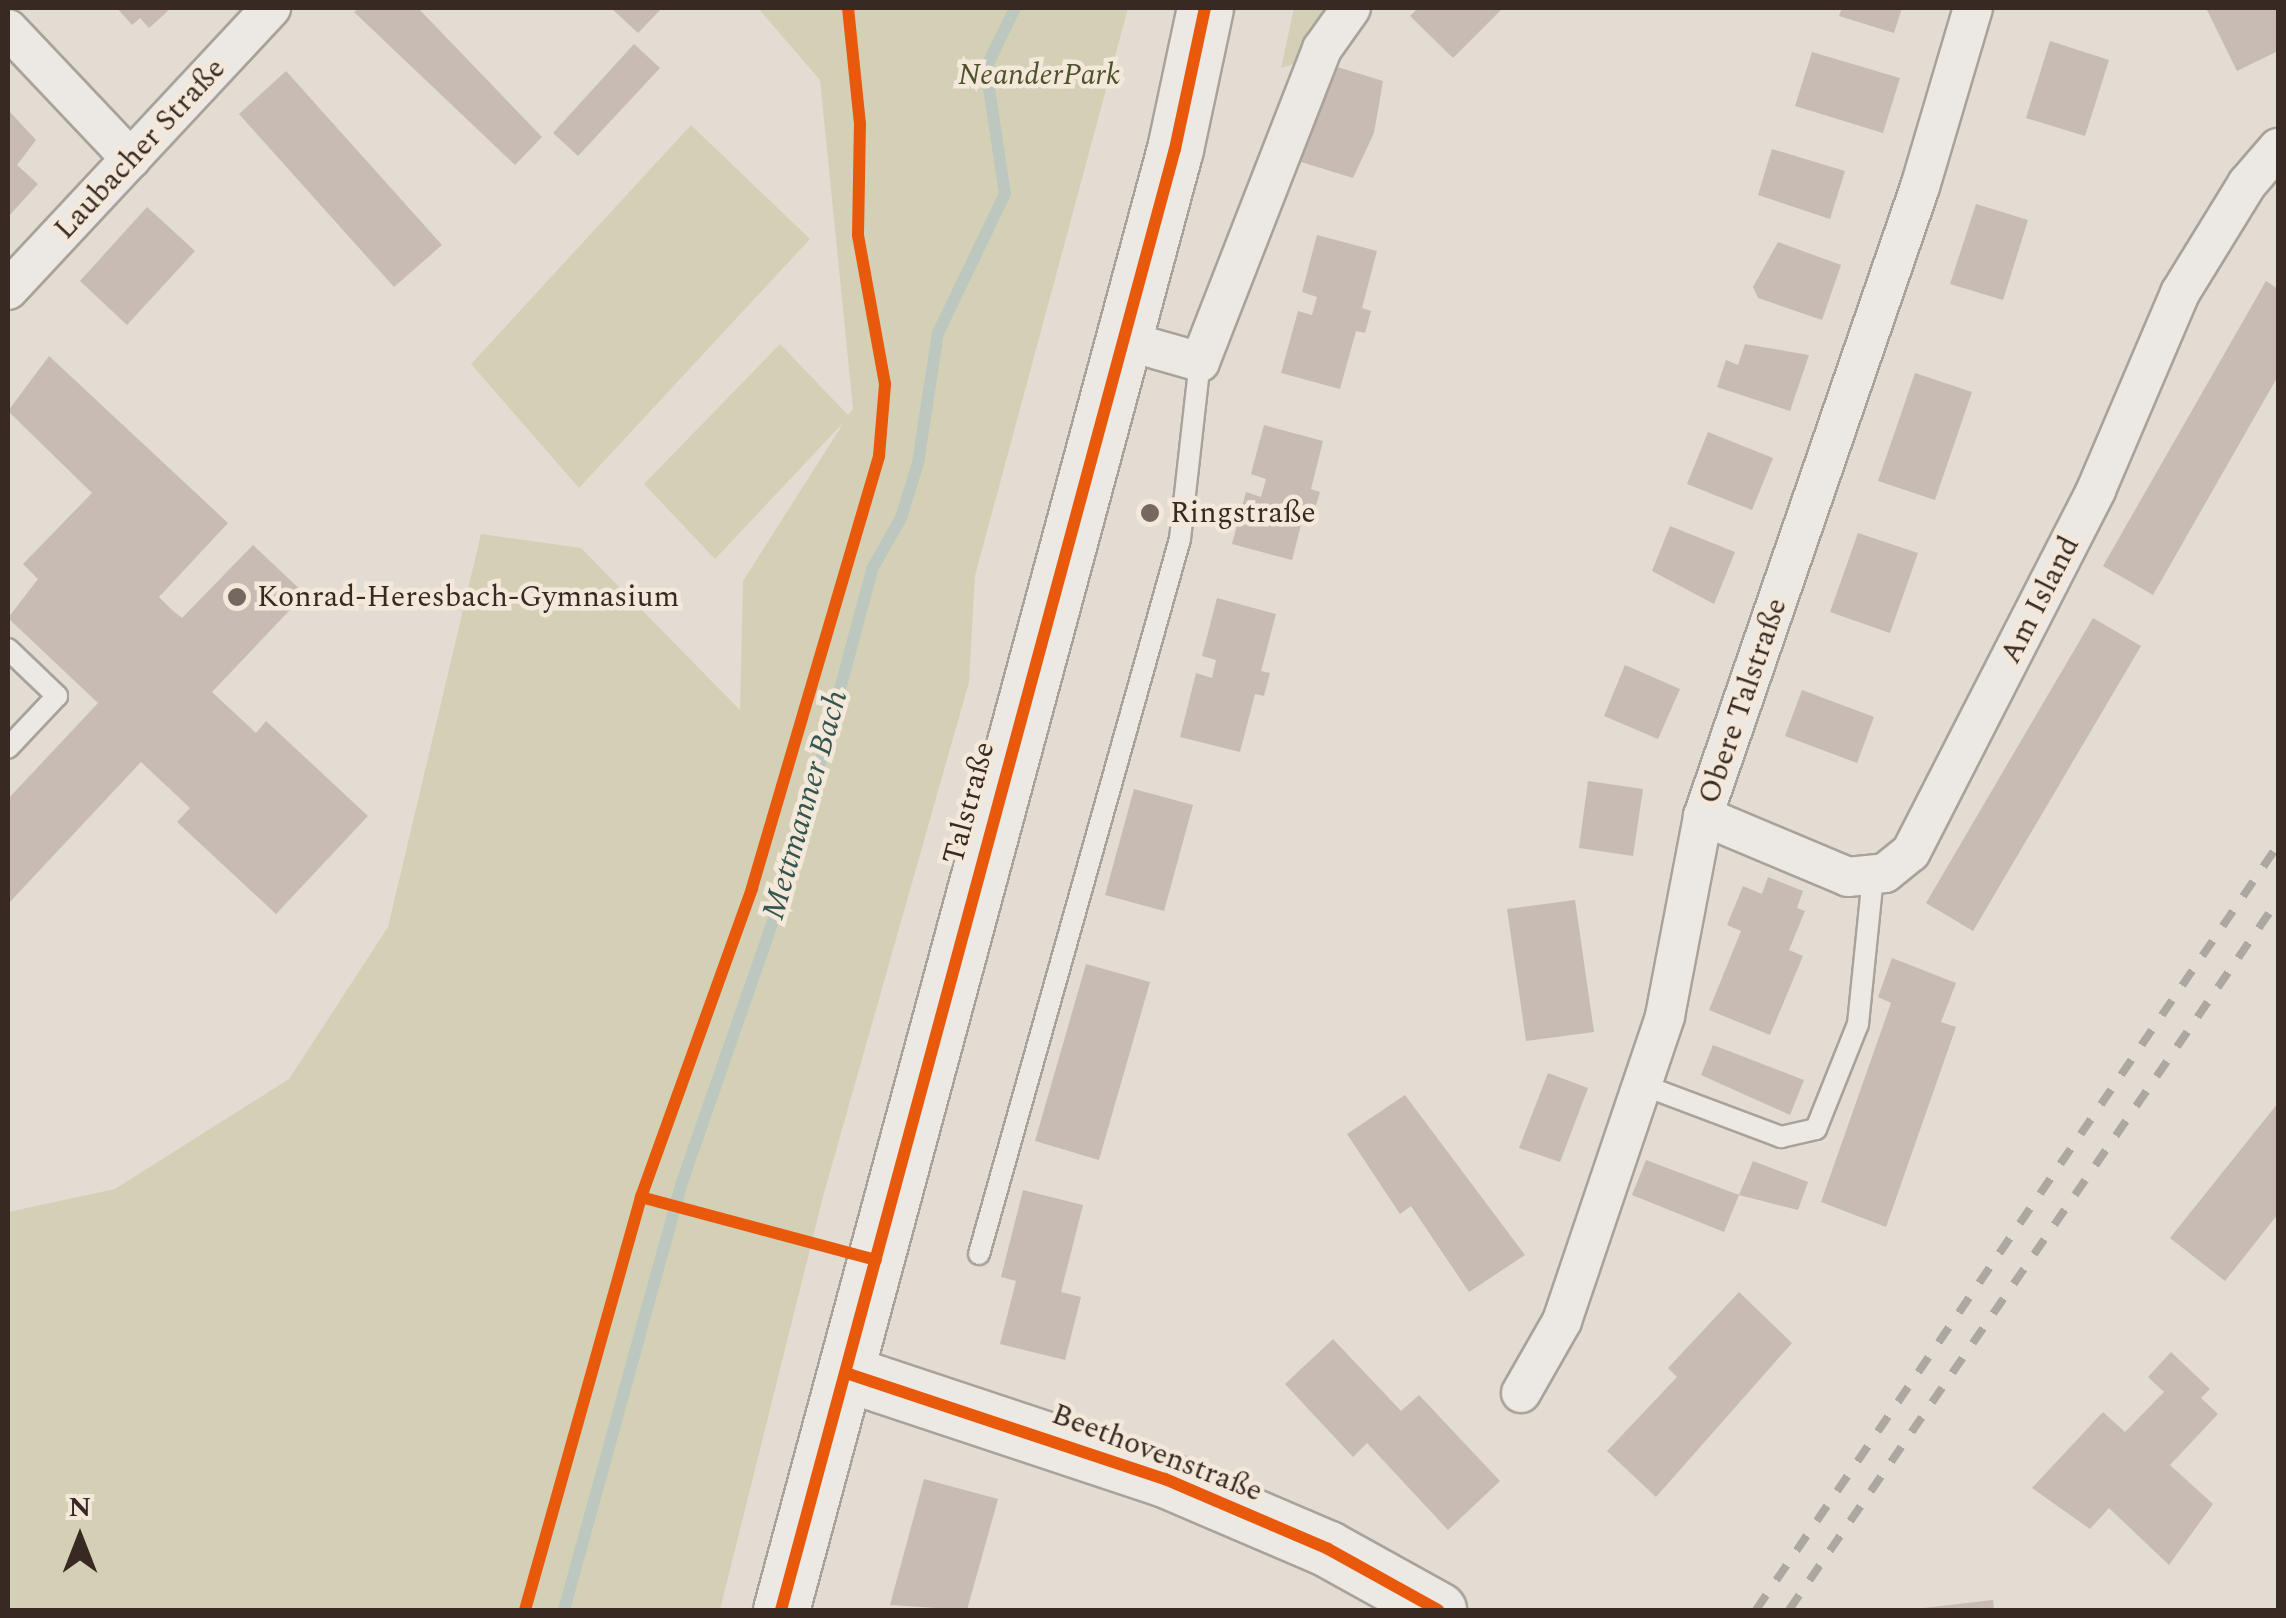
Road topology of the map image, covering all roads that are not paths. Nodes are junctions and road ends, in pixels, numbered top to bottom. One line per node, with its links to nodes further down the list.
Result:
1 (271, 8): 7 (street, Laubacher Straße)
2 (1205, 8): 9 (street, Talstraße)
3 (1351, 8): 10 (street)
4 (1973, 8): 13 (street, Obere Talstraße)
5 (8, 30): 7 (street)
6 (2278, 148): 14 (street, Am Island)
7 (132, 159): 8 (street, Laubacher Straße)
8 (8, 290)
9 (1123, 340): 10 (street); 17 (street, Talstraße)
10 (1200, 362): 16 (lane)
11 (8, 649): 12 (lane)
12 (8, 748)
13 (1703, 816): 14 (street); 15 (street, Obere Talstraße)
14 (1873, 877): 15 (lane)
15 (1640, 1084): 18 (street, Obere Talstraße)
16 (979, 1254)
17 (846, 1373): 19 (street, Talstraße); 20 (street, Beethovenstraße)
18 (1521, 1393)
19 (782, 1610)
20 (1438, 1610)

